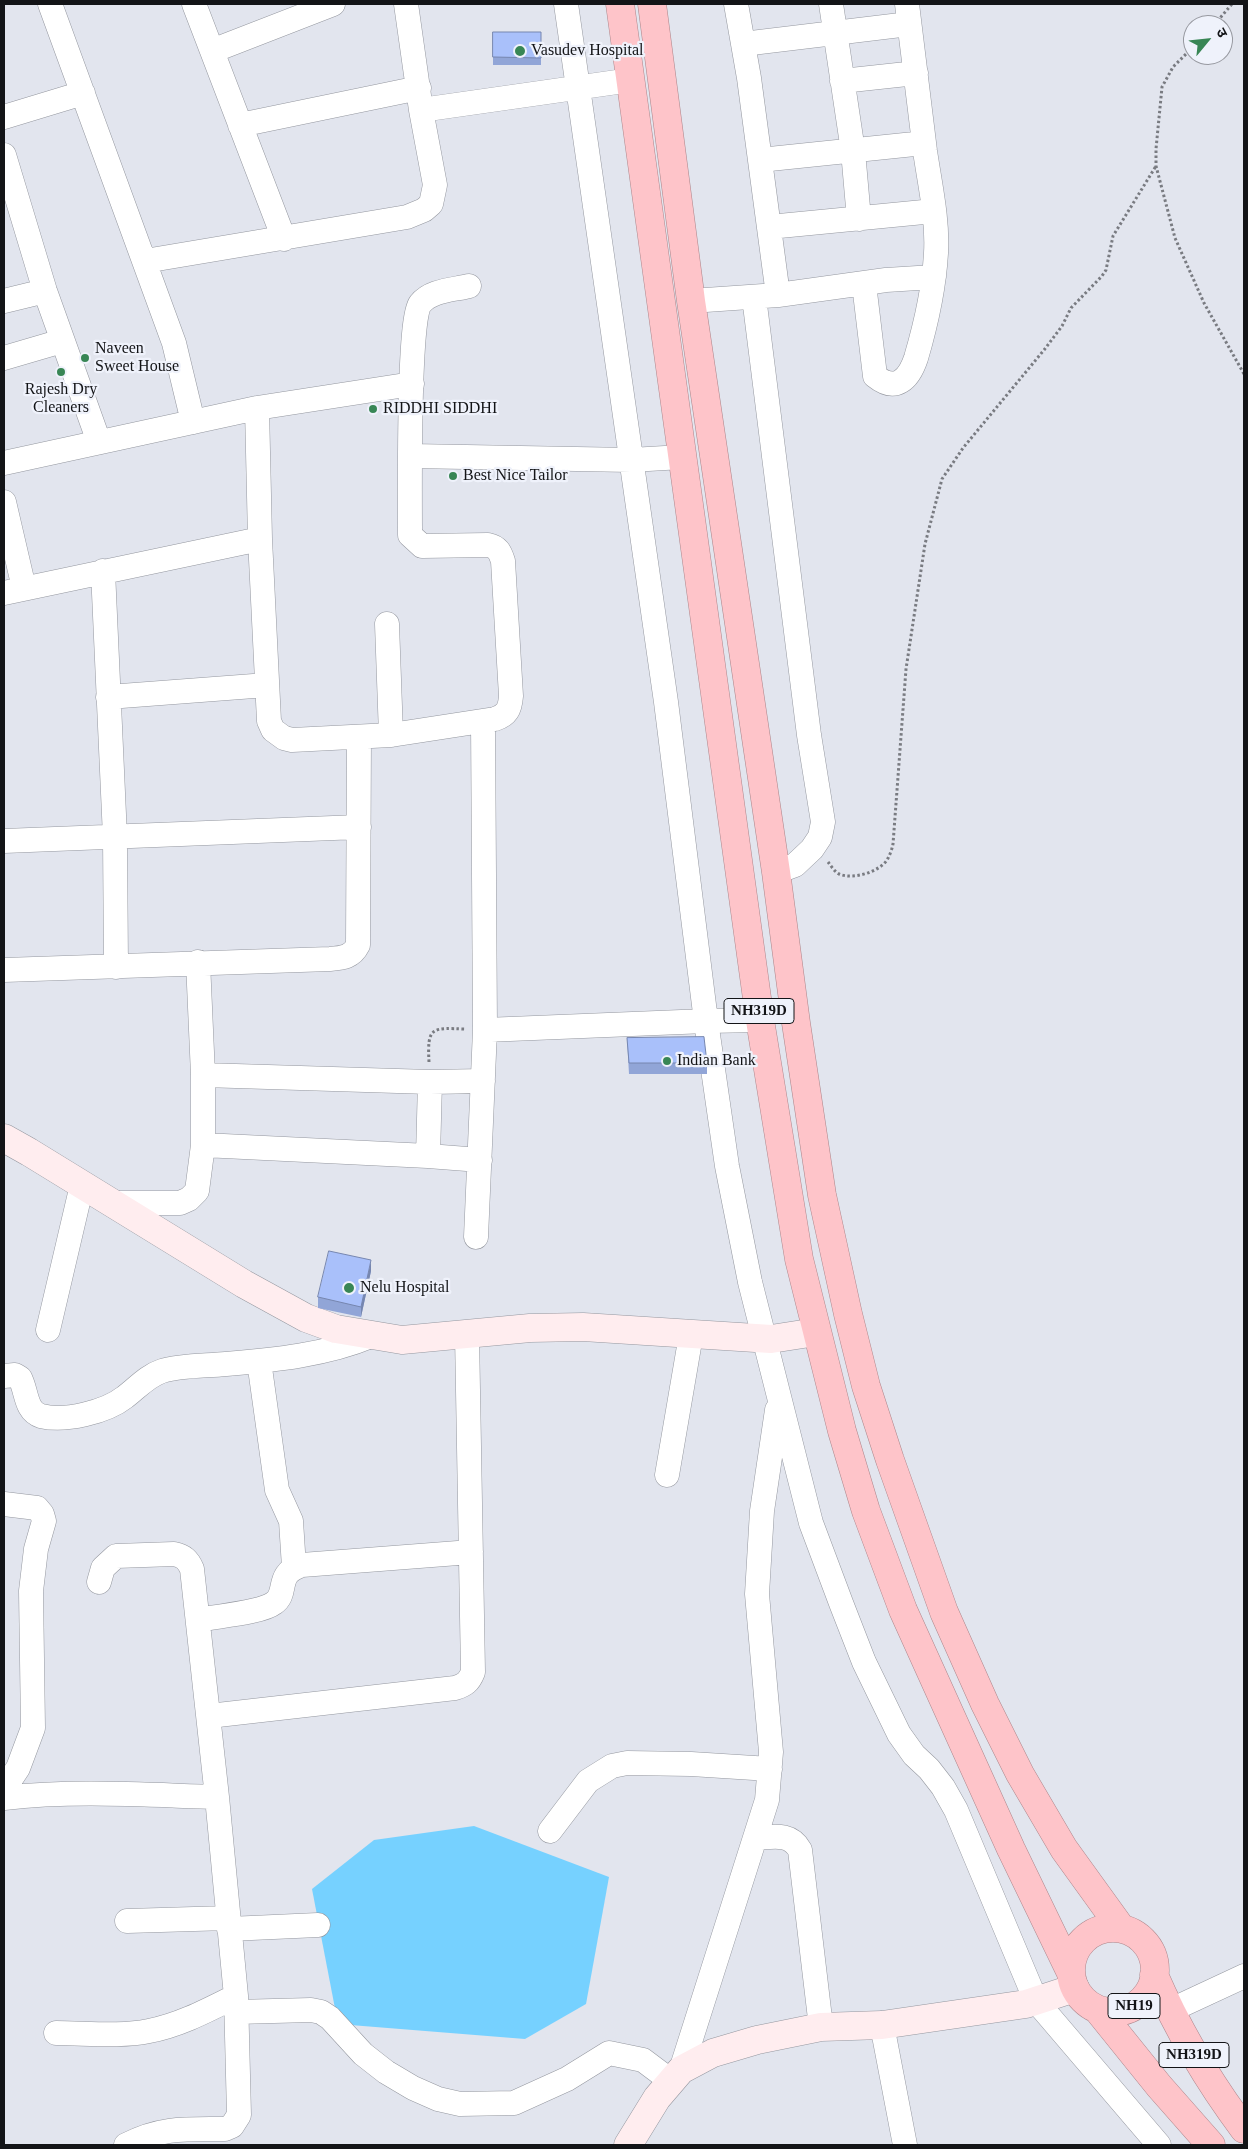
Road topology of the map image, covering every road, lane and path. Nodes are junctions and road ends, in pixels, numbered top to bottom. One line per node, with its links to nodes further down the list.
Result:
1 (50, 4): 21 (street)
2 (194, 4): 15 (street)
3 (333, 4): 15 (street)
4 (406, 4): 22 (street)
5 (566, 4): 20 (street)
6 (620, 4): 18 (highway, NH319D)
7 (652, 4): 41 (highway, NH319D)
8 (736, 4): 14 (street)
9 (831, 4): 13 (street)
10 (1232, 4): 12 (path)
11 (908, 14): 13 (street); 17 (street)
12 (1223, 15)
13 (835, 33): 14 (street); 19 (street)
14 (743, 44): 28 (street)
15 (212, 51): 24 (street)
16 (1183, 56): 29 (path)
17 (916, 73): 19 (street); 25 (street)
18 (630, 80): 20 (street); 51 (highway, NH319D)
19 (842, 81): 26 (street)
20 (577, 89): 22 (street); 52 (street)
21 (83, 93): 23 (street); 34 (street)
22 (420, 99): 24 (street); 33 (street)
23 (4, 118)
24 (240, 125): 33 (street)
25 (924, 144): 26 (street); 30 (street)
26 (853, 151): 28 (street); 31 (street)
27 (4, 156): 38 (street)
28 (760, 160): 32 (street)
29 (1156, 166): 45 (path); 67 (path)
30 (934, 211): 31 (street); 35 (street)
31 (859, 219): 32 (street)
32 (769, 228): 39 (street)
33 (284, 239): 34 (street)
34 (145, 261): 48 (street)
35 (934, 276): 36 (street); 36 (street)
36 (864, 284): 39 (street)
37 (469, 286): 46 (street)
38 (45, 291): 42 (street); 43 (street)
39 (778, 295): 40 (street)
40 (750, 297): 41 (street); 67 (street)
41 (702, 300): 68 (highway, NH319D)
42 (4, 301)
43 (62, 341): 44 (street); 49 (street)
44 (4, 358)
45 (1244, 374)
46 (412, 384): 47 (street); 50 (street)
47 (257, 408): 48 (street); 55 (street)
48 (192, 422): 49 (street)
49 (98, 442): 53 (street)
50 (411, 456): 52 (street); 61 (street)
51 (682, 457): 52 (street); 72 (highway, NH319D)
52 (631, 460): 73 (street)
53 (4, 463)
54 (4, 502): 57 (street)
55 (260, 539): 56 (street); 59 (street)
56 (103, 571): 57 (street); 60 (street)
57 (14, 590)
58 (386, 624): 62 (street)
59 (267, 684): 60 (street); 63 (street)
60 (108, 697): 65 (street)
61 (483, 721): 62 (street); 74 (street)
62 (391, 736): 63 (street)
63 (359, 737): 64 (street)
64 (359, 828): 65 (street); 69 (street)
65 (115, 837): 66 (street); 70 (street)
66 (4, 841)
67 (815, 845): 68 (street)
68 (786, 868): 110 (highway, NH319D)
69 (198, 962): 70 (street); 75 (street)
70 (116, 967): 71 (street)
71 (4, 970)
72 (760, 1020): 73 (street); 86 (highway, NH319D)
73 (706, 1021): 74 (street); 90 (street)
74 (485, 1030): 76 (street); 77 (path)
75 (203, 1075): 77 (street); 79 (street)
76 (484, 1081): 77 (street); 81 (street)
77 (430, 1082): 80 (street)
78 (4, 1138): 82 (street)
79 (203, 1145): 80 (street); 83 (street)
80 (428, 1156): 81 (street)
81 (480, 1160): 84 (street)
82 (82, 1185): 83 (street); 85 (street)
83 (111, 1203): 89 (street)
84 (476, 1237)
85 (48, 1330)
86 (816, 1332): 90 (street); 113 (highway, NH319D)
87 (467, 1334): 88 (street); 89 (street); 96 (street)
88 (691, 1335): 90 (street); 94 (street)
89 (371, 1336): 91 (street)
90 (765, 1338): 93 (street)
91 (259, 1361): 92 (street); 97 (street)
92 (4, 1376)
93 (779, 1398): 101 (street); 114 (street)
94 (667, 1475)
95 (4, 1504): 102 (street)
96 (471, 1552): 97 (street); 100 (street)
97 (294, 1567): 99 (street)
98 (99, 1582): 99 (street)
99 (198, 1620): 100 (street)
100 (209, 1716): 103 (street)
101 (770, 1769): 105 (street); 106 (street)
102 (4, 1789)
103 (217, 1797): 104 (street); 108 (street)
104 (4, 1798)
105 (550, 1831)
106 (755, 1838): 119 (street); 121 (street)
107 (127, 1921): 108 (street)
108 (228, 1924): 109 (street); 115 (street)
109 (318, 1925)
110 (1121, 1928): 111 (highway, NH19); 113 (highway)
111 (1154, 1975): 116 (highway, NH19); 117 (highway, NH319D)
112 (1244, 1976): 117 (street)
113 (1073, 1980): 114 (street); 116 (highway, NH19)
114 (1036, 2001): 118 (street); 126 (street)
115 (236, 2004): 120 (street); 121 (street); 123 (street)
116 (1096, 2009): 127 (highway, NH319D)
117 (1169, 2011): 122 (highway, NH319D)
118 (882, 2025): 119 (street); 125 (street)
119 (821, 2027): 121 (street)
120 (56, 2033)
121 (676, 2076): 124 (street)
122 (1244, 2129)
123 (126, 2145)
124 (628, 2145)
125 (905, 2145)
126 (1159, 2145)
127 (1211, 2145)

